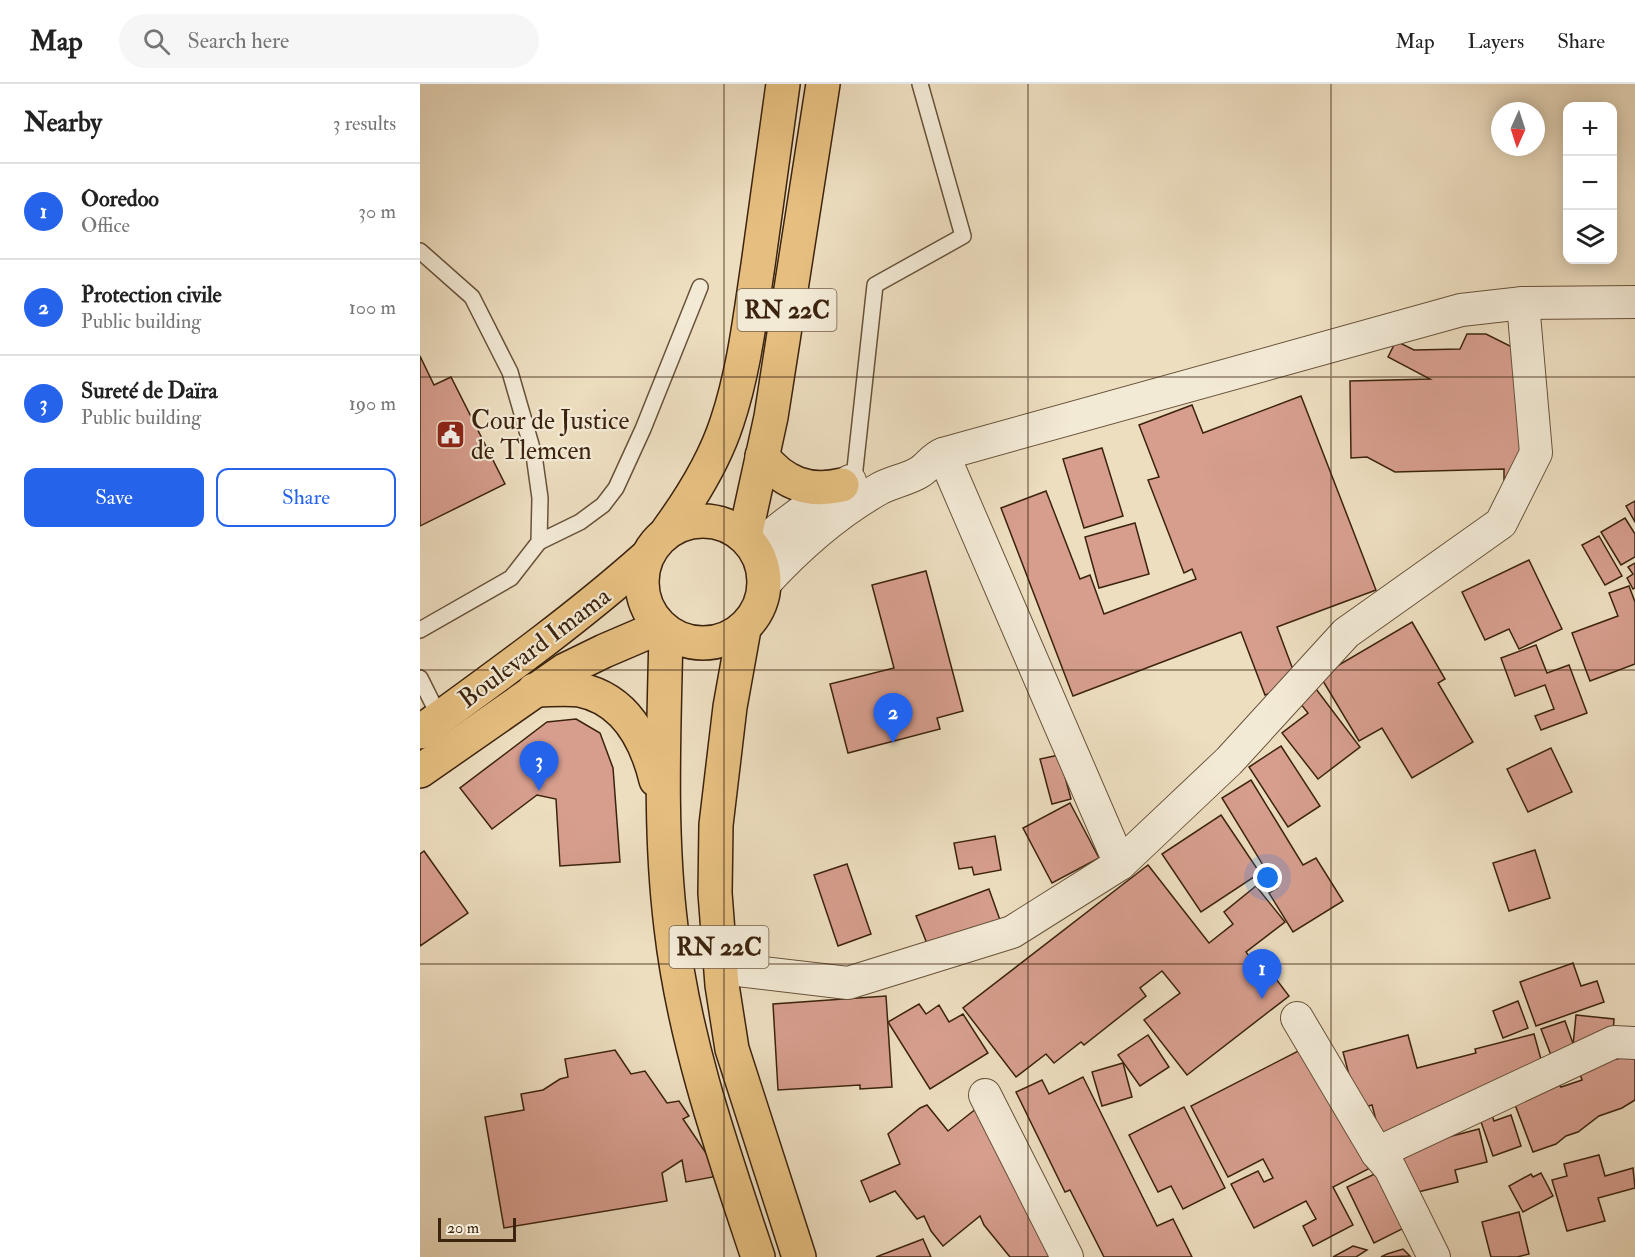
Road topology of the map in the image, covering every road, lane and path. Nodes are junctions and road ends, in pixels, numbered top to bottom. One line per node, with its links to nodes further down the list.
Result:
1 (783, 84): 11 (main road, RN 22C)
2 (823, 84): 9 (main road, RN 22C)
3 (920, 84): 10 (lane)
4 (420, 251): 12 (lane)
5 (700, 287): 12 (lane)
6 (1635, 302): 7 (street)
7 (1523, 303): 8 (street); 24 (street)
8 (939, 455): 10 (street); 15 (street); 24 (street)
9 (762, 456): 10 (main road); 13 (main road, RN 22C)
10 (848, 482): 13 (street)
11 (668, 530): 13 (main road); 14 (main road)
12 (538, 542): 18 (lane)
13 (750, 542): 15 (main road)
14 (645, 558): 16 (main road); 21 (main road, Boulevard Imama)
15 (765, 584): 17 (main road)
16 (663, 629): 17 (main road); 20 (main road, Boulevard Imama); 23 (main road, RN 22C)
17 (744, 629): 25 (main road, RN 22C)
18 (420, 630)
19 (420, 678): 21 (lane)
20 (534, 690): 22 (main road, Boulevard Imama); 23 (main road)
21 (430, 725)
22 (420, 771)
23 (662, 806): 30 (main road, RN 22C)
24 (1120, 864): 25 (street)
25 (721, 968): 31 (main road, RN 22C)
26 (1297, 1018): 29 (street)
27 (1635, 1043): 29 (street)
28 (985, 1095): 32 (street)
29 (1377, 1153): 33 (street)
30 (758, 1257)
31 (799, 1257)
32 (1067, 1257)
33 (1434, 1257)

